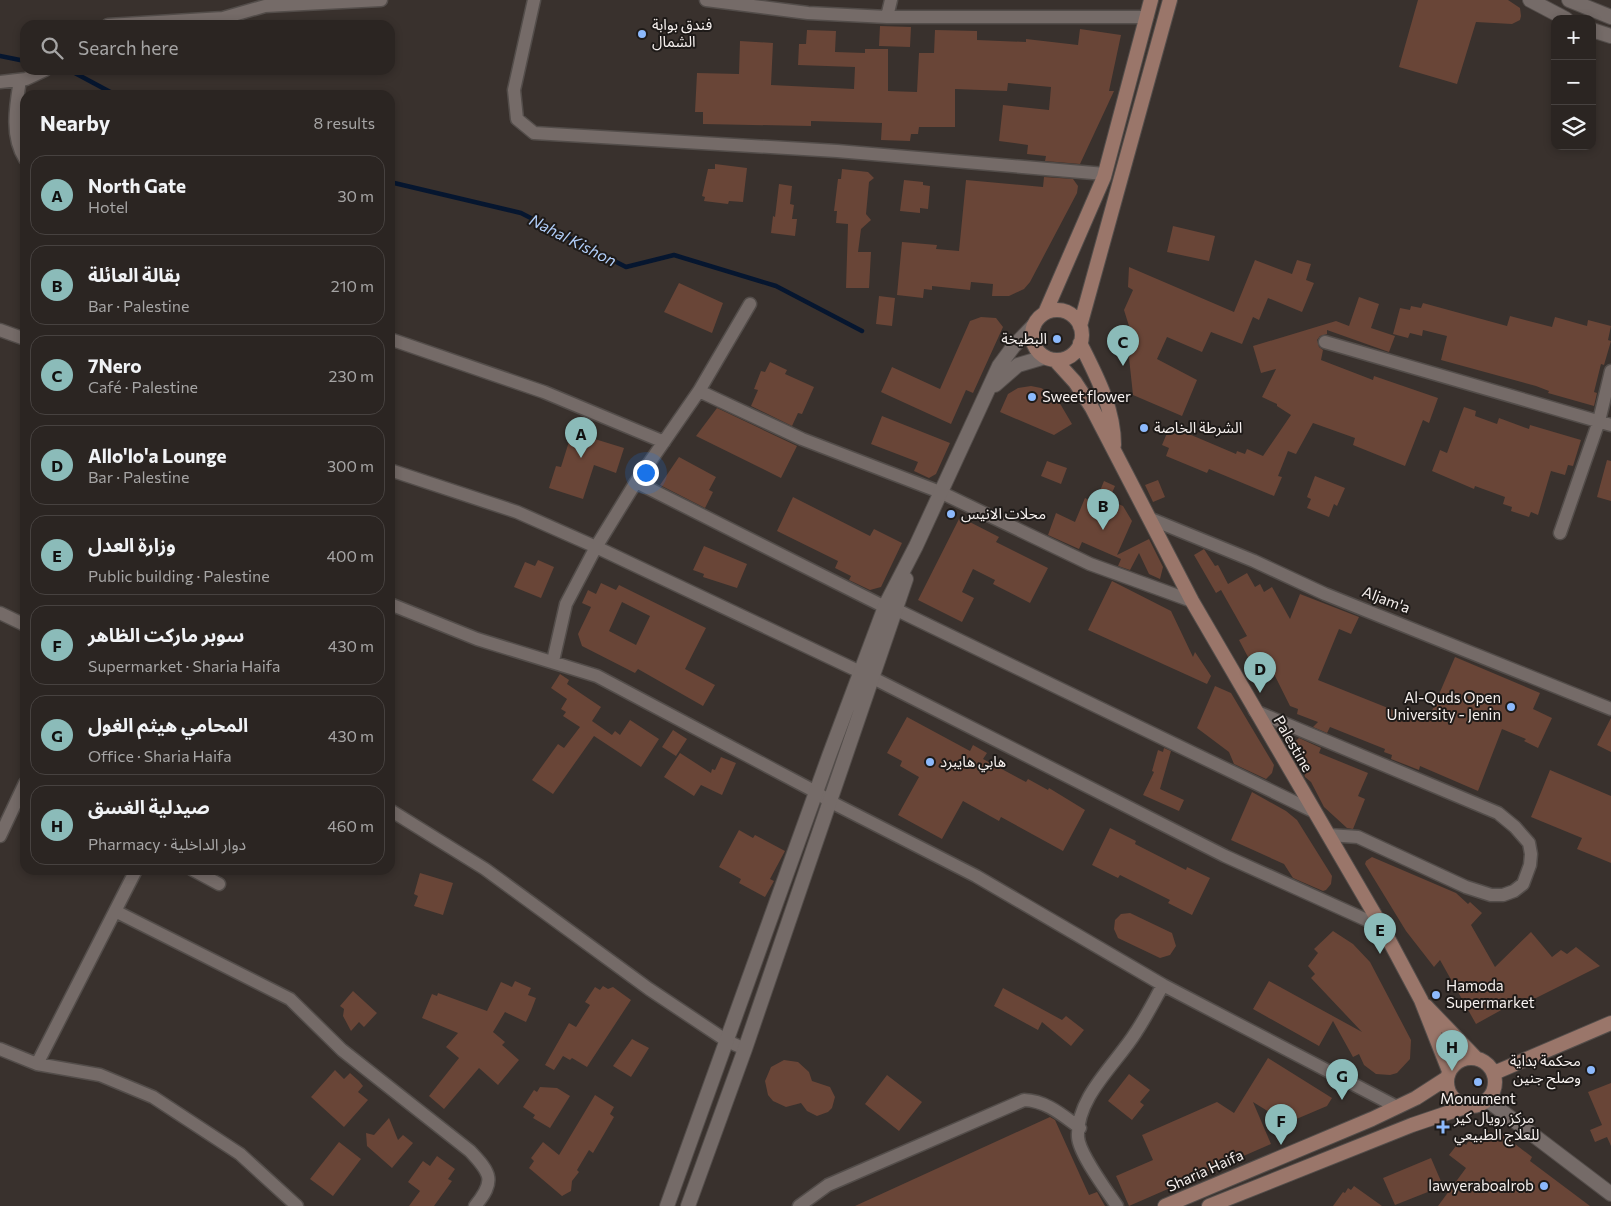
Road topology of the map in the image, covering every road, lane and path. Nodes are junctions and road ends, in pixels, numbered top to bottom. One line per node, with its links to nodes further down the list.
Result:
1 (381, 0): 14 (street)
2 (534, 0): 21 (street)
3 (706, 0): 9 (street)
4 (891, 0): 11 (street)
5 (1151, 0): 12 (main road)
6 (1170, 0): 25 (main road)
7 (1530, 0): 10 (street)
8 (1569, 0): 13 (street)
9 (744, 2): 11 (street)
10 (1558, 15)
11 (887, 17): 12 (street)
12 (1146, 17): 21 (main road)
13 (1611, 17)
14 (190, 20)
15 (1596, 31): 16 (street)
16 (1611, 36)
17 (32, 75): 18 (street)
18 (20, 80): 19 (street); 20 (street)
19 (0, 82)
20 (20, 151)
21 (1105, 174): 23 (main road)
22 (750, 304): 33 (street)
23 (1045, 313): 24 (main road); 25 (main road)
24 (1034, 325): 31 (main road); 34 (street)
25 (1080, 326): 30 (main road)
26 (0, 330): 27 (street)
27 (20, 337)
28 (395, 341): 36 (street)
29 (1325, 342): 35 (street)
30 (1080, 343): 31 (main road); 37 (main road)
31 (1050, 359): 34 (street); 37 (main road, Palestine)
32 (1611, 371): 35 (street)
33 (699, 391): 36 (street); 40 (street)
34 (989, 391): 40 (street)
35 (1605, 423): 42 (street)
36 (664, 442): 39 (street)
37 (1114, 449): 41 (main road, Palestine)
38 (395, 472): 43 (street)
39 (636, 482): 43 (street); 46 (street)
40 (940, 492): 44 (street); 46 (street)
41 (1151, 519): 44 (main road, Palestine); 51 (street, Aljam'a)
42 (1560, 532)
43 (596, 547): 49 (street); 50 (street)
44 (1192, 601): 52 (main road, Palestine)
45 (395, 606): 49 (street)
46 (891, 608): 50 (street); 56 (street)
47 (0, 613): 48 (street)
48 (20, 623)
49 (553, 661): 53 (street)
50 (866, 676): 53 (street); 55 (street); 64 (street)
51 (1611, 710)
52 (1255, 711): 56 (main road, Palestine); 58 (street)
53 (816, 792): 55 (street); 68 (street)
54 (20, 794): 59 (street)
55 (829, 802): 65 (street); 70 (street)
56 (1314, 812): 58 (main road, Palestine)
57 (395, 813): 68 (street)
58 (1329, 835): 64 (main road, Palestine)
59 (0, 836)
60 (133, 875): 63 (street)
61 (202, 875): 62 (street)
62 (219, 884)
63 (115, 911): 72 (street); 81 (street)
64 (1382, 927): 66 (main road, Palestine)
65 (1162, 986): 77 (street); 78 (street)
66 (1420, 1000): 71 (main road); 74 (main road)
67 (1611, 1023): 73 (main road)
68 (727, 1041): 70 (street); 82 (street)
69 (0, 1049): 72 (street)
70 (745, 1049): 83 (street)
71 (1475, 1057): 73 (main road); 74 (main road)
72 (37, 1064): 80 (street)
73 (1494, 1073): 75 (main road)
74 (1448, 1074): 76 (main road); 77 (main road, Sharia Haifa)
75 (1487, 1100): 76 (main road); 79 (street)
76 (1468, 1106): 87 (main road)
77 (1397, 1107): 86 (main road, Sharia Haifa)
78 (1080, 1128): 84 (street); 85 (street)
79 (1611, 1194)
80 (297, 1206)
81 (475, 1206)
82 (667, 1206)
83 (688, 1206)
84 (799, 1206)
85 (1117, 1206)
86 (1165, 1206)
87 (1209, 1206)

